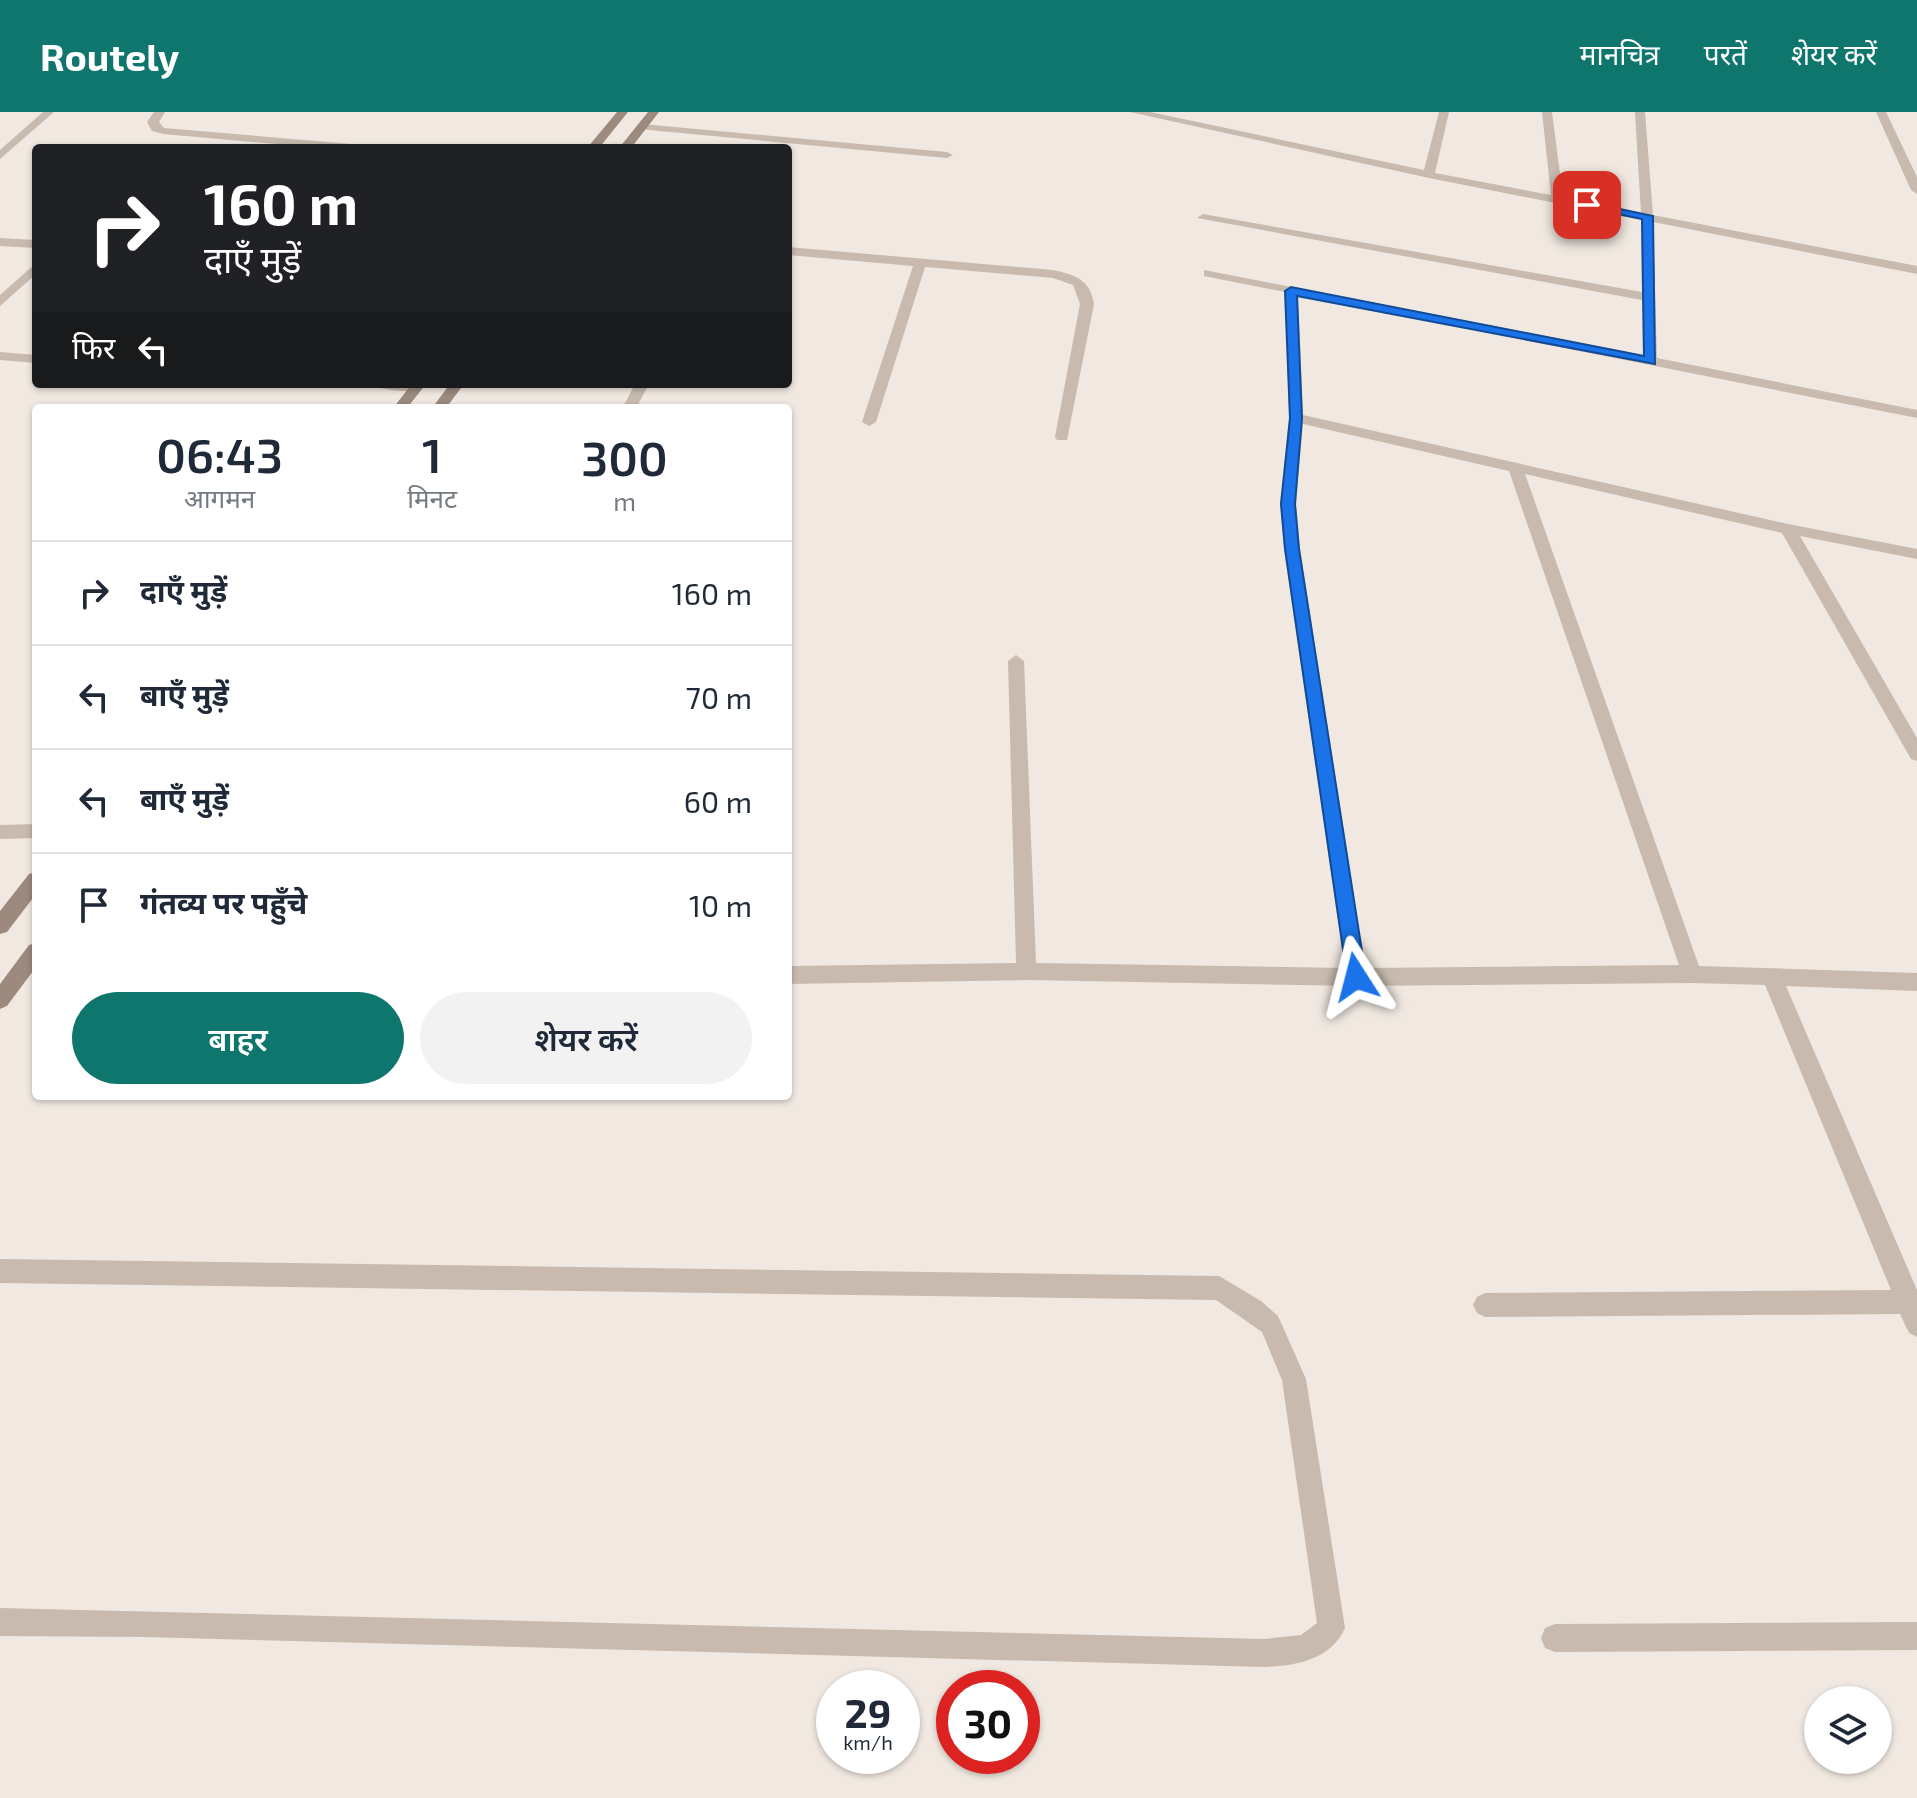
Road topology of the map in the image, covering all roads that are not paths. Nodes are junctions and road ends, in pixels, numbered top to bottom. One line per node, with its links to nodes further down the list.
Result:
1 (49, 112): 15 (street)
2 (160, 112): 11 (street)
3 (623, 112): 12 (main road)
4 (654, 112): 10 (main road)
5 (1135, 112): 16 (street)
6 (1444, 112): 16 (street)
7 (1547, 112): 18 (street)
8 (1640, 112): 19 (street)
9 (1881, 112): 17 (street)
10 (642, 127): 13 (main road); 14 (street)
11 (316, 144)
12 (596, 144)
13 (628, 144)
14 (947, 155)
15 (0, 156)
16 (1429, 175): 18 (street)
17 (1917, 190)
18 (1557, 199): 19 (street)
19 (1647, 216): 25 (street); 29 (street)
20 (1203, 218): 29 (street)
21 (0, 242): 22 (street)
22 (32, 244)
23 (792, 251): 24 (street)
24 (920, 264): 38 (street); 39 (street)
25 (1917, 270)
26 (32, 271): 30 (street)
27 (1208, 273): 28 (street)
28 (1291, 291): 33 (street); 37 (street)
29 (1649, 297): 33 (street)
30 (0, 302)
31 (0, 356): 32 (street)
32 (32, 359)
33 (1650, 361): 36 (street)
34 (416, 388): 35 (main road)
35 (403, 404)
36 (1917, 414)
37 (1296, 418): 40 (street); 53 (street)
38 (869, 422)
39 (1062, 437)
40 (1515, 467): 41 (street); 51 (street)
41 (1788, 529): 42 (street); 44 (street)
42 (1917, 554)
43 (1016, 661): 50 (street)
44 (1915, 749)
45 (32, 831): 46 (street)
46 (0, 832)
47 (32, 885): 48 (main road)
48 (0, 926)
49 (32, 961): 56 (main road)
50 (1026, 971): 52 (street); 53 (street)
51 (1692, 974): 53 (street); 54 (street)
52 (792, 975)
53 (1356, 977)
54 (1773, 979): 55 (street); 58 (street)
55 (1917, 982)
56 (0, 1000)
57 (0, 1271): 61 (street)
58 (1912, 1302): 59 (street); 60 (street)
59 (1485, 1305)
60 (1917, 1325)
61 (0, 1622)
62 (1917, 1636): 63 (street)
63 (1555, 1638)

